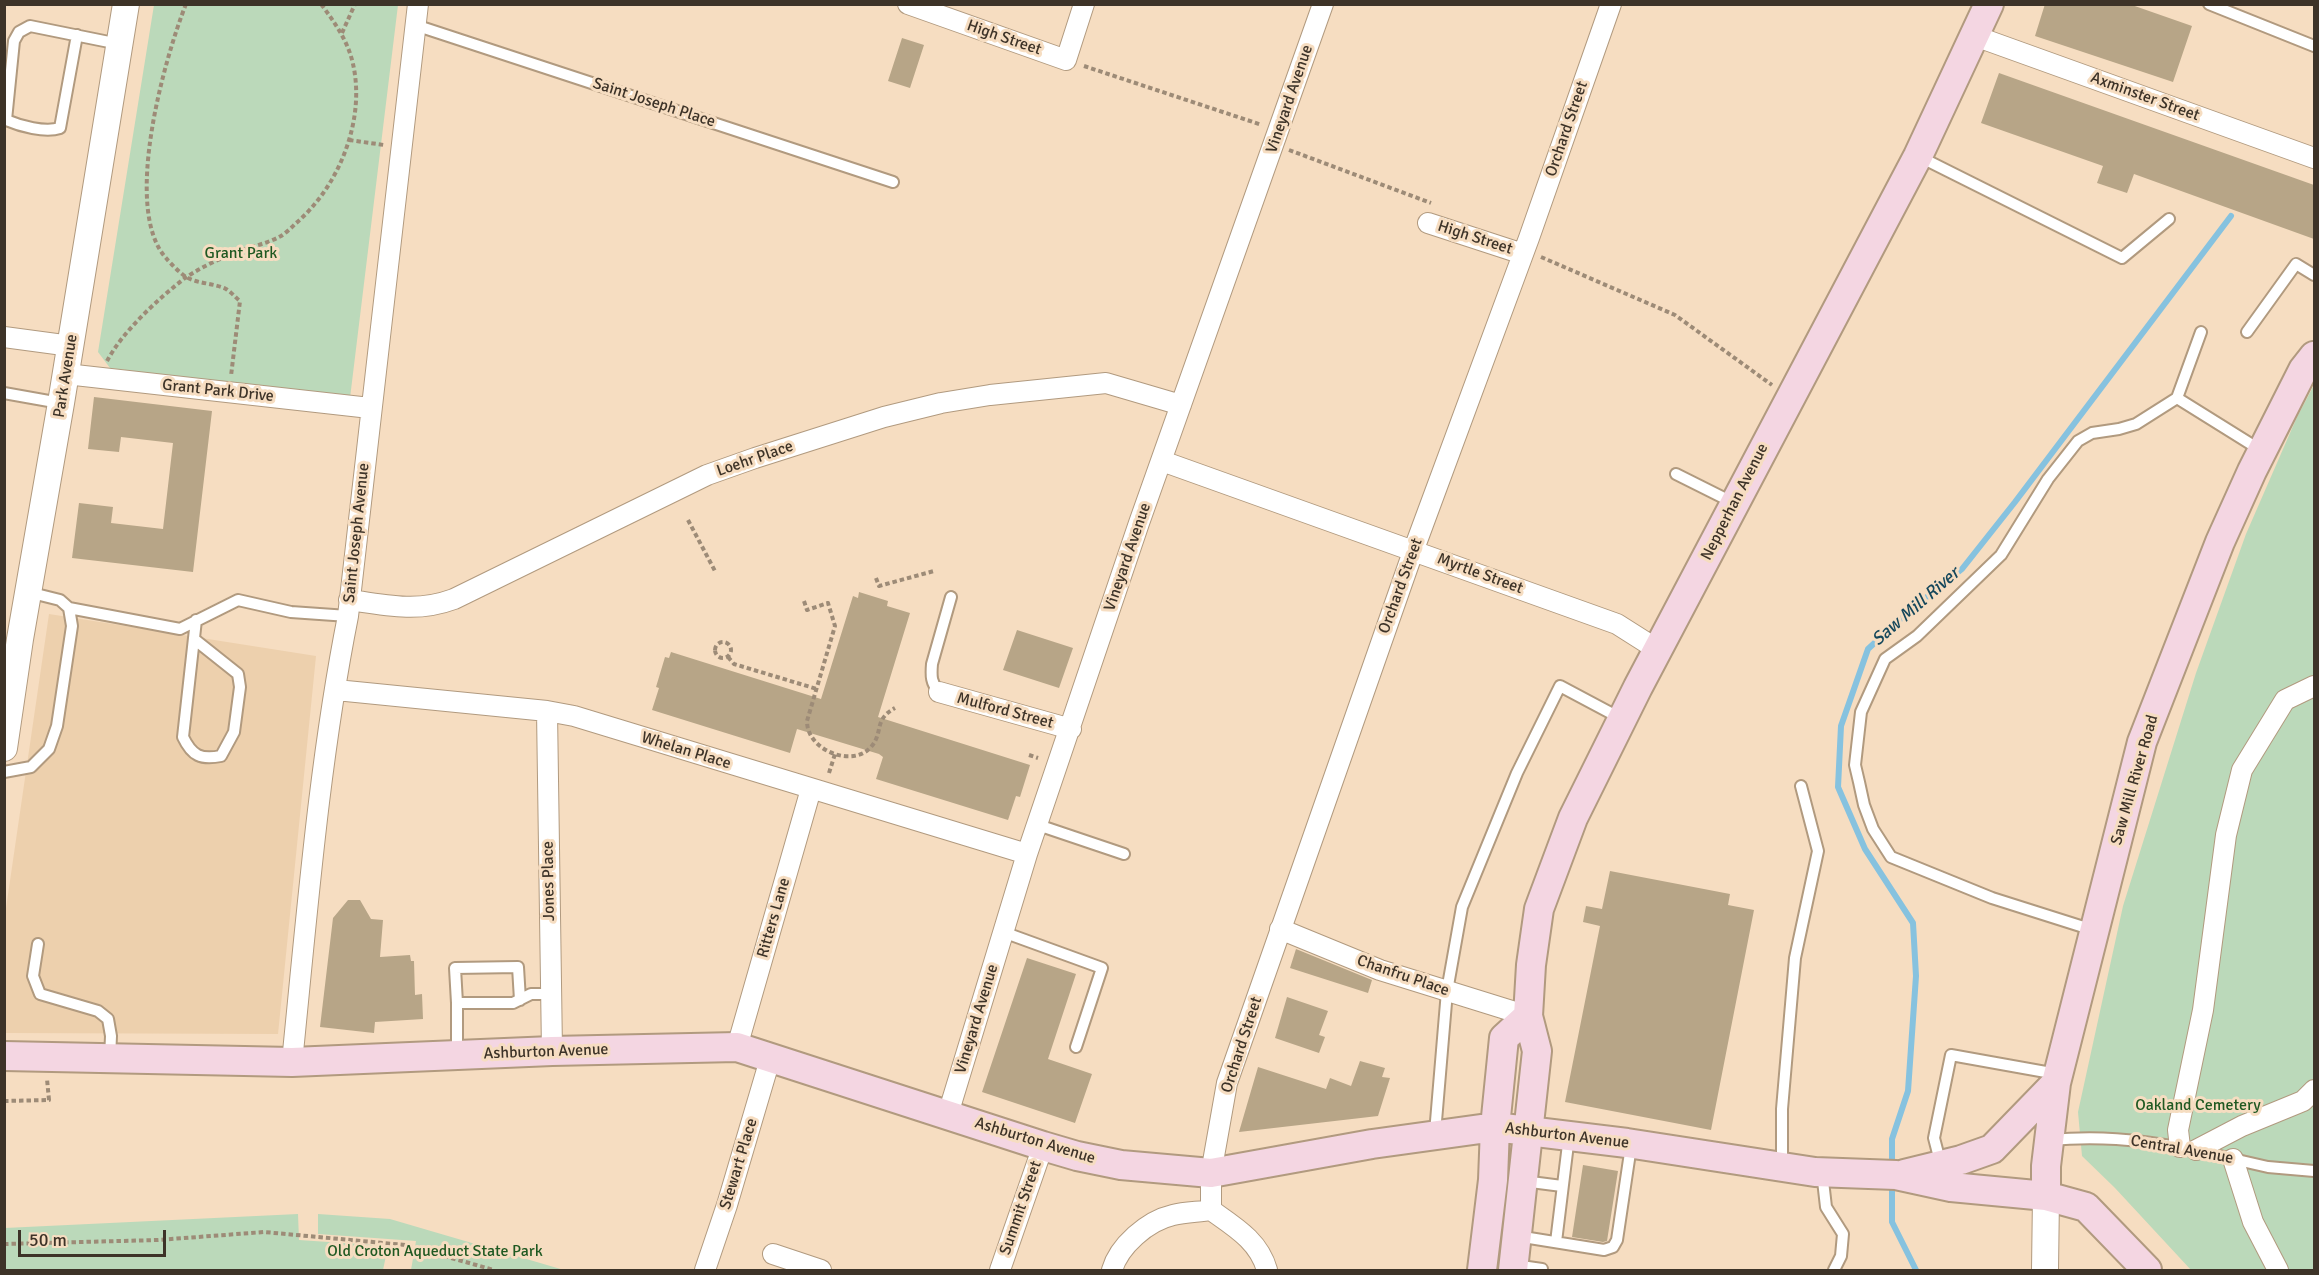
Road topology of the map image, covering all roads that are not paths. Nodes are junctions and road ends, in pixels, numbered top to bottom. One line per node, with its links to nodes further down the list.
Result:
1 (126, 4): 12 (street, Park Avenue)
2 (418, 4): 9 (street, Saint Joseph Avenue)
3 (908, 4): 4 (street, High Street)
4 (1084, 4)
5 (1323, 4): 30 (street, Vineyard Avenue)
6 (1611, 4): 19 (street, Orchard Street)
7 (1989, 4): 11 (main road, Nepperhan Avenue)
8 (2210, 4): 13 (lane)
9 (415, 25): 16 (lane, Saint Joseph Place); 31 (street, Saint Joseph Avenue)
10 (77, 35): 10 (lane); 12 (lane)
11 (1975, 36): 14 (main road, Nepperhan Avenue); 15 (street, Axminster Street)
12 (119, 44): 24 (street, Park Avenue)
13 (2314, 46)
14 (1918, 156): 17 (lane); 35 (main road, Nepperhan Avenue)
15 (2314, 158)
16 (893, 182)
17 (2169, 219)
18 (1428, 223): 19 (street, High Street)
19 (1523, 252): 36 (street, Orchard Street)
20 (2314, 275): 21 (lane)
21 (2247, 332)
22 (2200, 333): 28 (lane)
23 (4, 337): 24 (street)
24 (71, 346): 26 (street, Park Avenue)
25 (2314, 356): 32 (main road, Saw Mill River Road)
26 (66, 374): 29 (street, Park Avenue); 31 (street, Grant Park Drive)
27 (4, 393): 29 (lane)
28 (2177, 398): 32 (lane); 58 (lane)
29 (62, 403): 37 (street, Park Avenue)
30 (1181, 405): 33 (street, Vineyard Avenue); 40 (street, Loehr Place)
31 (370, 408): 40 (street, Saint Joseph Avenue)
32 (2262, 451): 58 (main road, Saw Mill River Road)
33 (1162, 461): 36 (street, Myrtle Street); 49 (street, Vineyard Avenue)
34 (1676, 474): 35 (lane)
35 (1735, 503): 43 (main road, Nepperhan Avenue)
36 (1414, 549): 43 (street, Myrtle Street); 57 (street, Orchard Street)
37 (28, 591): 39 (lane); 50 (street, Park Avenue)
38 (951, 597): 46 (lane)
39 (69, 608): 41 (lane); 51 (lane)
40 (349, 608): 41 (lane); 45 (street, Saint Joseph Avenue)
41 (196, 620): 42 (lane)
42 (194, 639): 42 (lane)
43 (1658, 650): 48 (main road, Nepperhan Avenue)
44 (2314, 686): 84 (street)
45 (336, 690): 47 (street, Whelan Place); 73 (street, Saint Joseph Avenue)
46 (939, 692): 49 (street, Mulford Street)
47 (547, 711): 53 (street, Whelan Place); 62 (street, Jones Place)
48 (1622, 719): 61 (lane); 65 (main road, Nepperhan Avenue)
49 (1071, 729): 54 (street, Vineyard Avenue)
50 (4, 748)
51 (4, 772)
52 (1800, 786): 87 (lane)
53 (811, 789): 55 (street, Whelan Place); 66 (street, Ritters Lane)
54 (1038, 825): 55 (street, Vineyard Avenue); 56 (lane)
55 (1027, 854): 59 (street, Vineyard Avenue)
56 (1124, 854)
57 (1280, 929): 61 (street, Chanfru Place); 90 (street, Orchard Street)
58 (2094, 930): 74 (main road, Saw Mill River Road)
59 (1003, 932): 67 (lane); 76 (street, Vineyard Avenue)
60 (38, 944): 72 (lane)
61 (1447, 991): 65 (street, Chanfru Place); 79 (lane)
62 (551, 994): 63 (lane); 68 (street, Jones Place)
63 (520, 1000): 64 (lane); 64 (lane)
64 (457, 1003): 69 (lane)
65 (1528, 1016): 77 (main road); 78 (main road, Nepperhan Avenue)
66 (737, 1047): 68 (main road, Ashburton Avenue); 71 (main road, Ashburton Avenue)
67 (1076, 1047)
68 (552, 1051): 69 (main road, Ashburton Avenue)
69 (457, 1055): 73 (main road, Ashburton Avenue)
70 (4, 1056): 72 (main road, Ashburton Avenue)
71 (771, 1056): 76 (main road, Ashburton Avenue); 100 (street, Stewart Place)
72 (110, 1058): 73 (main road, Ashburton Avenue)
73 (292, 1062)
74 (2057, 1078): 81 (main road, Saw Mill River Road); 86 (main road); 86 (lane)
75 (2314, 1090): 84 (street)
76 (948, 1114): 83 (main road, Ashburton Avenue)
77 (1496, 1127): 78 (main road, Ashburton Avenue); 79 (main road, Ashburton Avenue); 105 (main road)
78 (1527, 1131): 80 (main road, Ashburton Avenue); 92 (main road, Nepperhan Avenue)
79 (1435, 1136): 90 (main road, Ashburton Avenue)
80 (1569, 1136): 82 (main road, Ashburton Avenue); 93 (lane)
81 (2049, 1140): 84 (lane, Central Avenue); 94 (main road, Saw Mill River Road)
82 (1632, 1144): 87 (main road, Ashburton Avenue); 97 (lane)
83 (1042, 1146): 90 (main road, Ashburton Avenue); 102 (street, Summit Street)
84 (2188, 1149): 85 (lane, Central Avenue)
85 (2233, 1158): 88 (lane, Central Avenue); 110 (street)
86 (1942, 1165): 91 (main road)
87 (1782, 1168): 89 (main road, Ashburton Avenue)
88 (2314, 1171)
89 (1822, 1172): 91 (main road, Ashburton Avenue); 107 (lane)
90 (1211, 1173): 95 (street, Orchard Street)
91 (1896, 1175): 94 (main road, Ashburton Avenue)
92 (1523, 1181): 93 (lane); 96 (main road, Nepperhan Avenue)
93 (1562, 1186): 97 (lane)
94 (2046, 1196): 108 (street); 109 (main road, Ashburton Avenue)
95 (1211, 1210): 103 (street); 104 (street)
96 (1517, 1236): 97 (lane); 99 (main road, Nepperhan Avenue)
97 (1556, 1242)
98 (773, 1254): 101 (street)
99 (1513, 1268): 106 (lane)
100 (705, 1270)
101 (820, 1270)
102 (1000, 1270)
103 (1112, 1270)
104 (1267, 1270)
105 (1482, 1270)
106 (1542, 1270)
107 (1834, 1270)
108 (2045, 1270)
109 (2147, 1270)
110 (2278, 1270)

